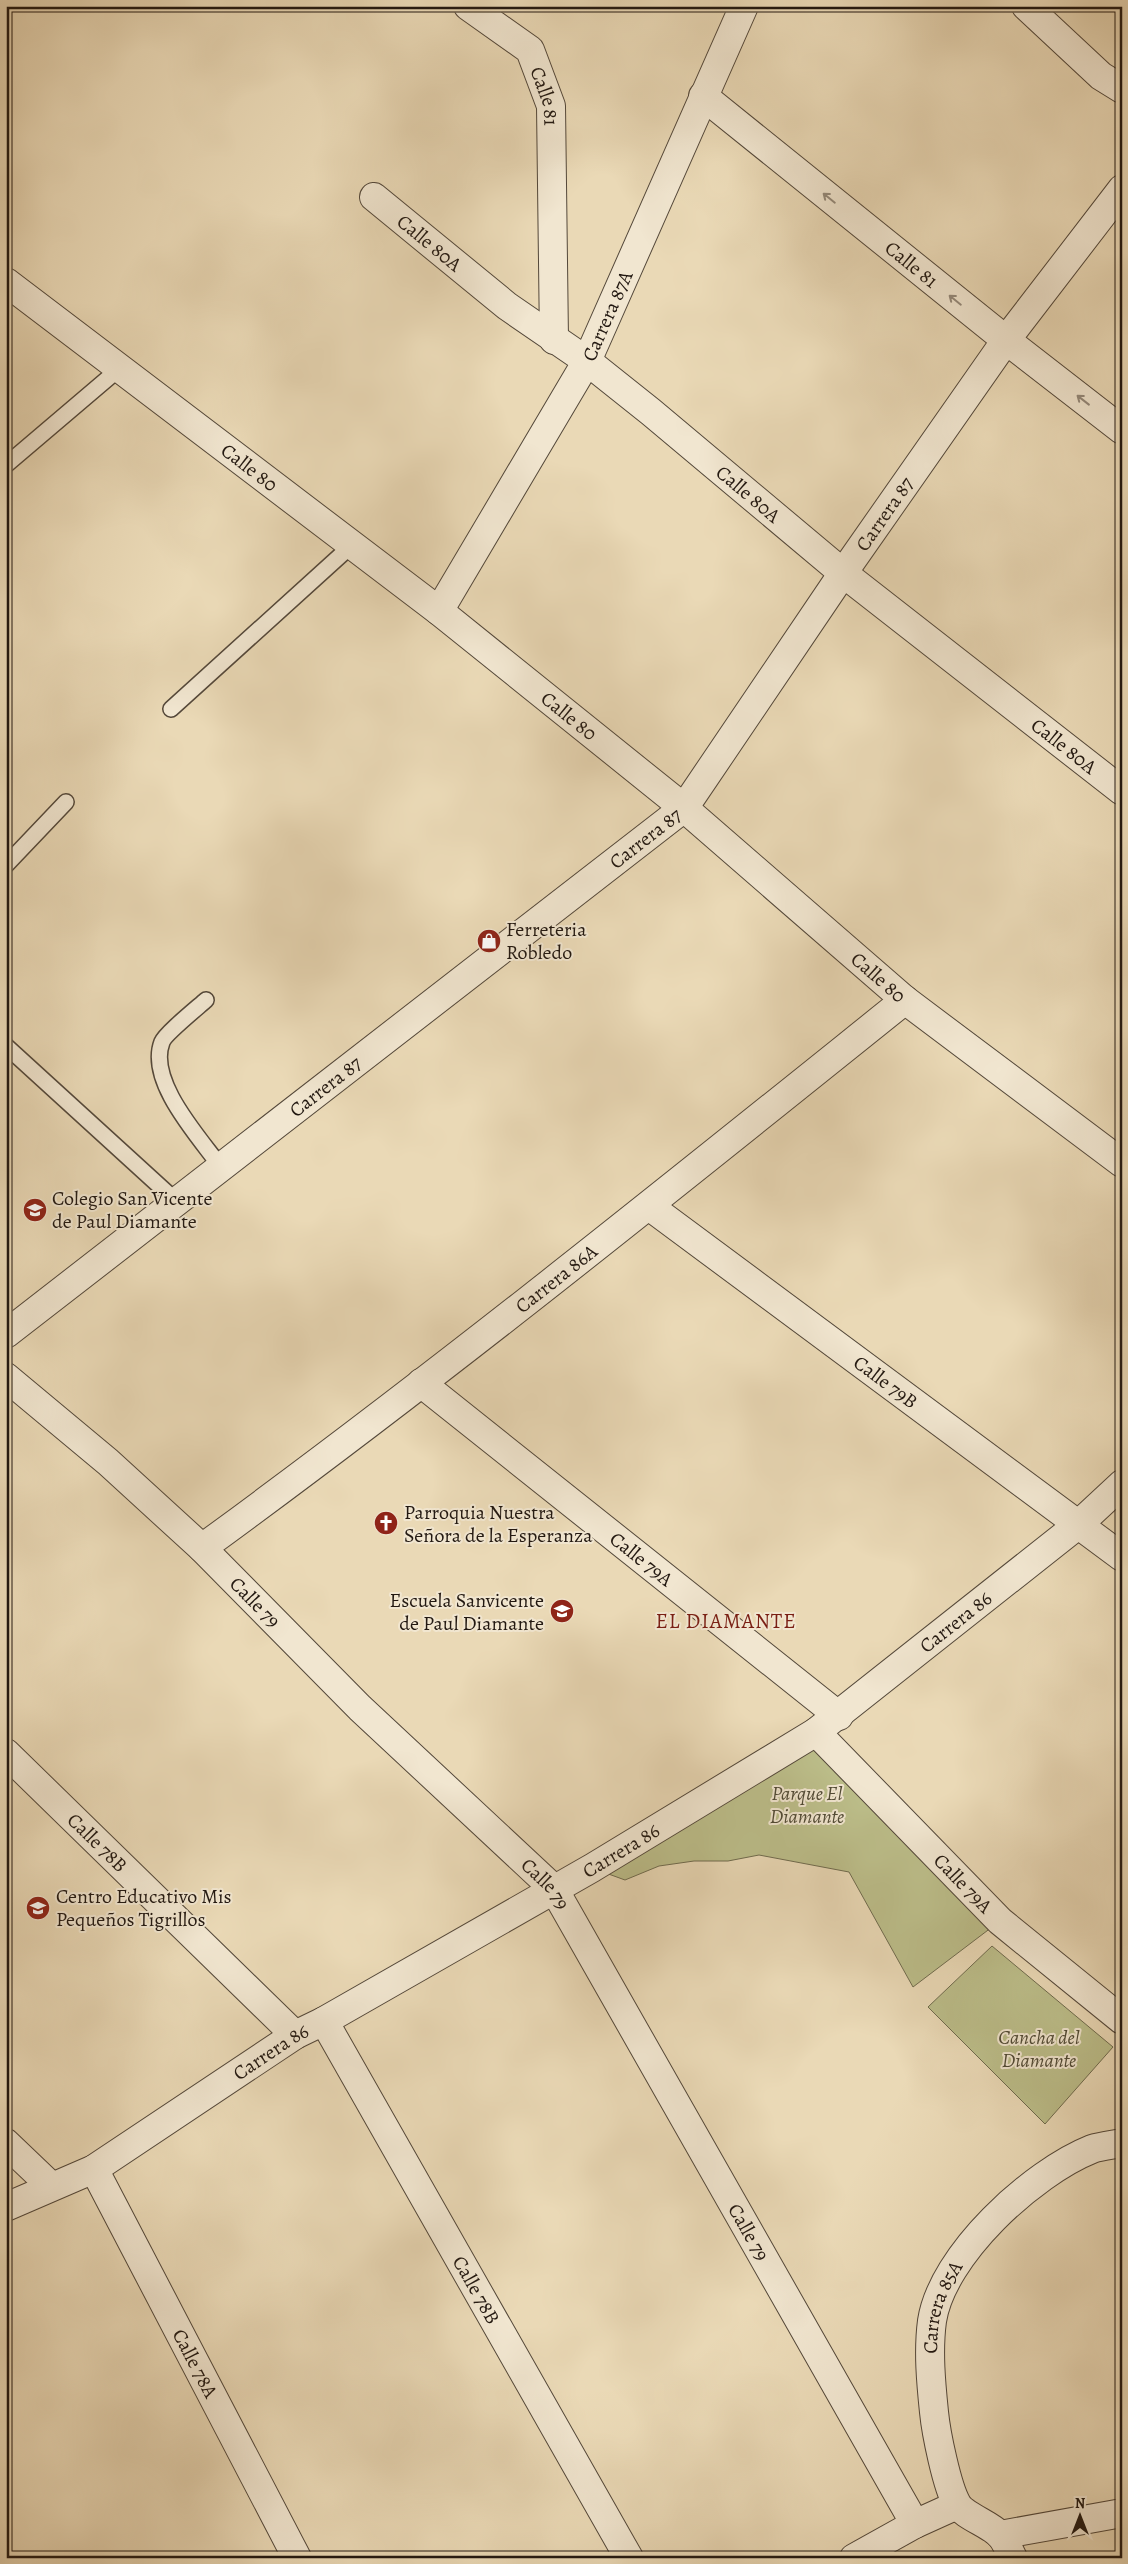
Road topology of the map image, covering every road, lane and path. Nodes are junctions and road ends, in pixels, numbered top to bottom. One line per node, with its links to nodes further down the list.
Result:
1 (468, 6): 9 (street, Calle 81)
2 (744, 6): 5 (street, Carrera 87A)
3 (1026, 6): 4 (street)
4 (1122, 89)
5 (702, 96): 10 (street, Calle 81, one-way to 5); 11 (street, Carrera 87A)
6 (1122, 189): 10 (street, Carrera 87)
7 (374, 198): 9 (street, Calle 80A)
8 (6, 282): 12 (street, Calle 80)
9 (554, 340): 11 (street, Calle 80A)
10 (1006, 340): 13 (street, Calle 81, one-way to 10); 16 (street, Carrera 87)
11 (587, 361): 16 (street, Calle 80A); 17 (street, Carrera 87A)
12 (120, 368): 14 (lane); 15 (street, Calle 80)
13 (1122, 430)
14 (6, 465)
15 (352, 545): 17 (street, Calle 80); 18 (lane)
16 (843, 573): 19 (street, Calle 80A); 21 (street, Carrera 87)
17 (439, 611): 21 (street, Calle 80)
18 (170, 709)
19 (1122, 790)
20 (66, 802): 22 (lane)
21 (684, 808): 24 (street, Calle 80); 27 (street, Carrera 87)
22 (6, 865)
23 (206, 1000): 27 (lane)
24 (905, 1000): 26 (street, Calle 80); 29 (street, Carrera 86A)
25 (6, 1046): 28 (lane)
26 (1122, 1163)
27 (220, 1166): 28 (street, Carrera 87)
28 (176, 1201): 30 (street, Carrera 87)
29 (649, 1206): 32 (street, Carrera 86A); 34 (street, Calle 79B)
30 (6, 1334)
31 (6, 1377): 35 (street, Calle 79)
32 (421, 1383): 35 (street, Carrera 86A); 37 (street, Calle 79A)
33 (1122, 1484): 34 (street, Carrera 86)
34 (1079, 1524): 36 (street, Calle 79B); 37 (street, Carrera 86)
35 (202, 1548): 40 (street, Calle 79)
36 (1122, 1558)
37 (839, 1716): 38 (street, Carrera 86)
38 (816, 1732): 40 (street, Carrera 86); 41 (street, Calle 79A)
39 (6, 1754): 43 (street, Calle 78B)
40 (554, 1889): 42 (street, Carrera 86); 51 (street, Calle 79)
41 (1122, 2020)
42 (324, 2021): 43 (street, Carrera 86); 54 (street, Calle 78B)
43 (295, 2035): 46 (street, Carrera 86)
44 (6, 2143): 47 (street)
45 (1122, 2143): 49 (street, Carrera 85A)
46 (94, 2169): 47 (street, Carrera 86); 53 (street, Calle 78A)
47 (51, 2186): 48 (street, Carrera 86)
48 (6, 2207)
49 (958, 2505): 51 (street); 52 (street)
50 (1122, 2513): 52 (street)
51 (915, 2524): 55 (street)
52 (1007, 2546)
53 (297, 2558)
54 (629, 2558)
55 (854, 2558)

